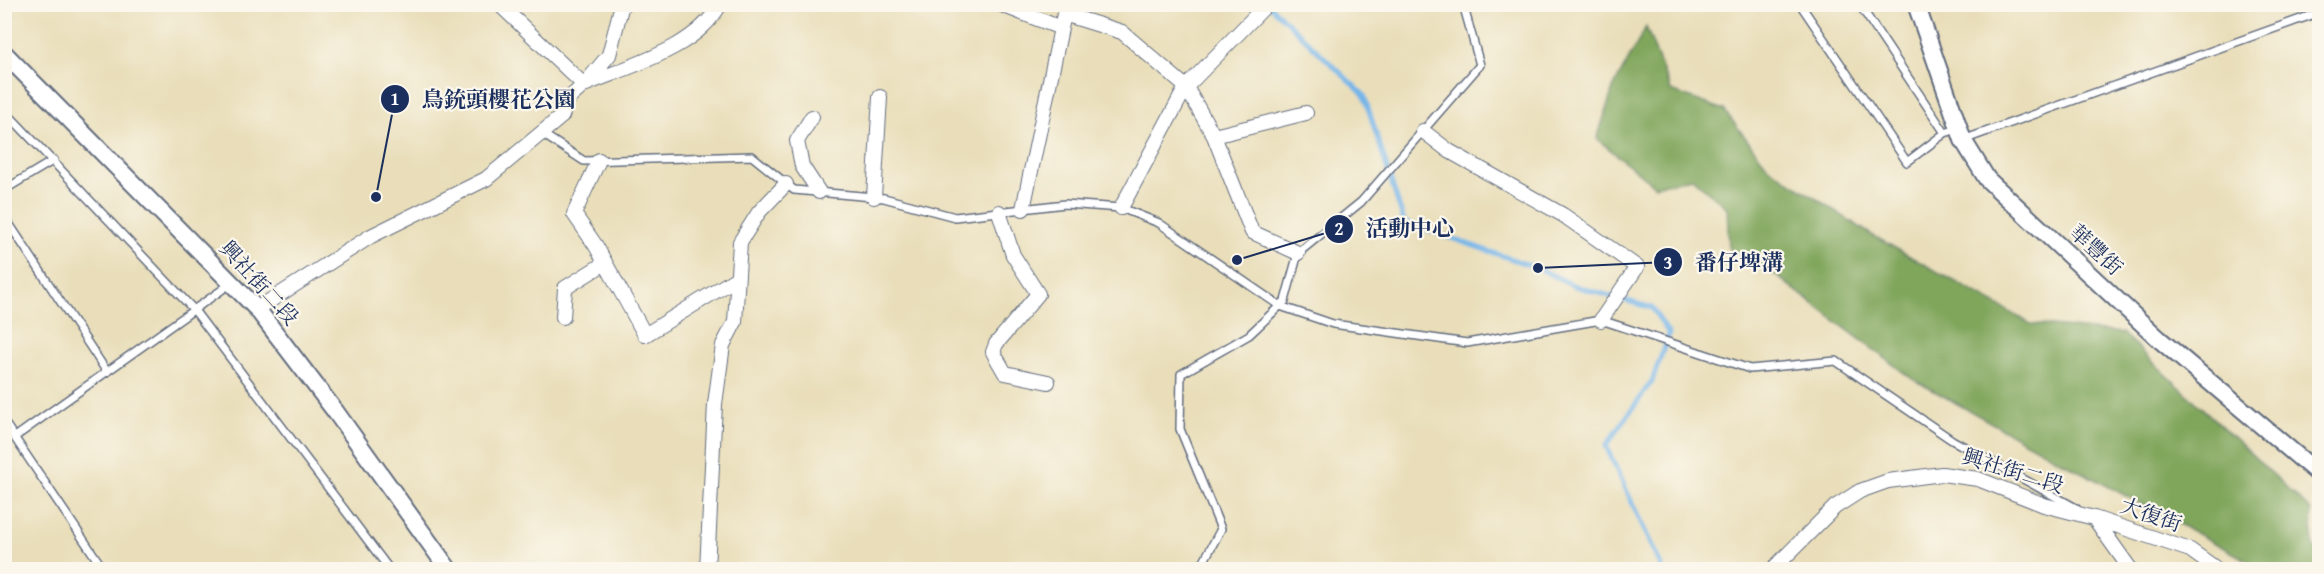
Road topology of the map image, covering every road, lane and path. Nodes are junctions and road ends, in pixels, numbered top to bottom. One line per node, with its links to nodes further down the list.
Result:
1 (499, 4): 13 (street)
2 (622, 4): 13 (street)
3 (720, 4): 13 (street)
4 (999, 4): 11 (street)
5 (1267, 4): 14 (street)
6 (1463, 4): 19 (lane)
7 (1800, 4): 21 (lane)
8 (1859, 4): 21 (lane)
9 (1916, 4): 21 (street, 華豐街)
10 (2319, 12): 21 (lane)
11 (1061, 28): 14 (street); 30 (street)
12 (4, 53): 36 (street, 興社街二段)
13 (584, 85): 20 (street)
14 (1186, 87): 22 (street); 29 (street)
15 (880, 97): 28 (street)
16 (4, 111): 23 (lane)
17 (1306, 113): 22 (street)
18 (812, 117): 27 (street)
19 (1423, 131): 33 (lane); 41 (street)
20 (541, 133): 24 (lane); 38 (street)
21 (1956, 134): 46 (street, 華豐街)
22 (1214, 136): 33 (street)
23 (54, 160): 26 (lane); 39 (lane)
24 (599, 160): 25 (lane); 34 (street)
25 (786, 184): 27 (lane); 35 (street)
26 (4, 190)
27 (819, 192): 28 (lane)
28 (874, 197): 31 (lane)
29 (1120, 208): 30 (lane); 37 (lane)
30 (1023, 209): 31 (lane)
31 (999, 212): 43 (street)
32 (4, 216): 42 (lane)
33 (1298, 253): 37 (lane)
34 (605, 263): 35 (street); 40 (street)
35 (737, 278): 51 (street)
36 (231, 283): 38 (street, 興社街二段); 39 (lane)
37 (1280, 306): 41 (lane); 52 (lane)
38 (257, 309): 50 (street, 興社街二段)
39 (194, 310): 42 (lane); 49 (lane)
40 (563, 317)
41 (1601, 320): 47 (lane)
42 (107, 372): 45 (lane)
43 (1048, 382)
44 (4, 422): 45 (lane)
45 (15, 437): 48 (lane)
46 (2319, 474)
47 (2094, 518): 53 (street, 興社街二段); 54 (street, 大復街); 55 (street, 大復街)
48 (104, 570)
49 (390, 570)
50 (449, 570)
51 (707, 570)
52 (1199, 570)
53 (1772, 570)
54 (2131, 570)
55 (2218, 570)

